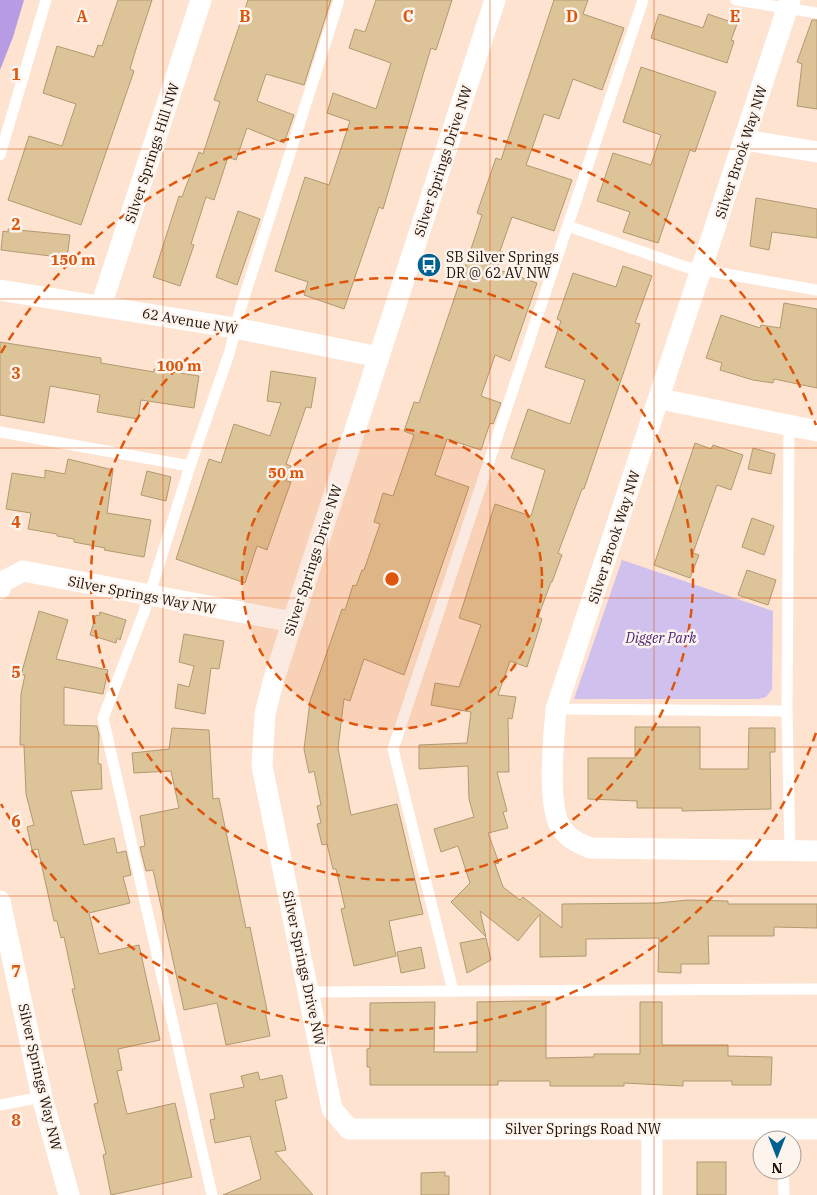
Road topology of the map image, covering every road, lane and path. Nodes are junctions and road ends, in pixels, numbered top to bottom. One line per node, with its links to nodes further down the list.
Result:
1 (46, 0): 11 (lane)
2 (201, 0): 16 (street, Silver Springs Hill NW)
3 (339, 0): 17 (lane)
4 (495, 0): 18 (street, Silver Springs Drive NW)
5 (643, 0): 12 (lane)
6 (736, 0): 7 (lane)
7 (789, 4): 8 (lane); 9 (street, Silver Brook Way NW)
8 (817, 14)
9 (745, 140): 10 (street); 13 (street, Silver Brook Way NW)
10 (817, 152)
11 (0, 156)
12 (568, 226): 13 (lane); 33 (lane)
13 (702, 270): 15 (lane); 19 (street, Silver Brook Way NW)
14 (0, 290): 16 (street, 62 Avenue NW)
15 (817, 290)
16 (101, 306): 17 (street, 62 Avenue NW)
17 (236, 328): 18 (street, 62 Avenue NW); 23 (lane)
18 (379, 357): 26 (street, Silver Springs Drive NW)
19 (660, 399): 20 (street); 27 (street, Silver Brook Way NW)
20 (789, 425): 21 (street); 28 (lane)
21 (817, 431)
22 (0, 432): 23 (lane)
23 (190, 466): 25 (lane)
24 (0, 589): 25 (street, Silver Springs Way NW)
25 (148, 597): 26 (street, Silver Springs Way NW); 44 (lane)
26 (293, 622): 34 (street, Silver Springs Drive NW)
27 (556, 708): 28 (lane); 29 (street, Silver Brook Way NW)
28 (787, 710): 29 (lane)
29 (790, 851): 30 (street, Silver Brook Way NW)
30 (817, 852)
31 (0, 901): 35 (street, Silver Springs Way NW)
32 (817, 990): 33 (lane)
33 (453, 991): 34 (lane)
34 (308, 992): 37 (street, Silver Springs Drive NW)
35 (42, 1097): 36 (lane); 43 (street, Silver Springs Way NW)
36 (0, 1105)
37 (349, 1129): 38 (street, Silver Springs Road NW)
38 (652, 1129): 41 (street, Silver Springs Road NW); 45 (street)
39 (817, 1129): 40 (street, Silver Springs Road NW)
40 (802, 1132)
41 (752, 1134)
42 (783, 1180): 46 (lane)
43 (68, 1195)
44 (212, 1195)
45 (652, 1195)
46 (784, 1195)

